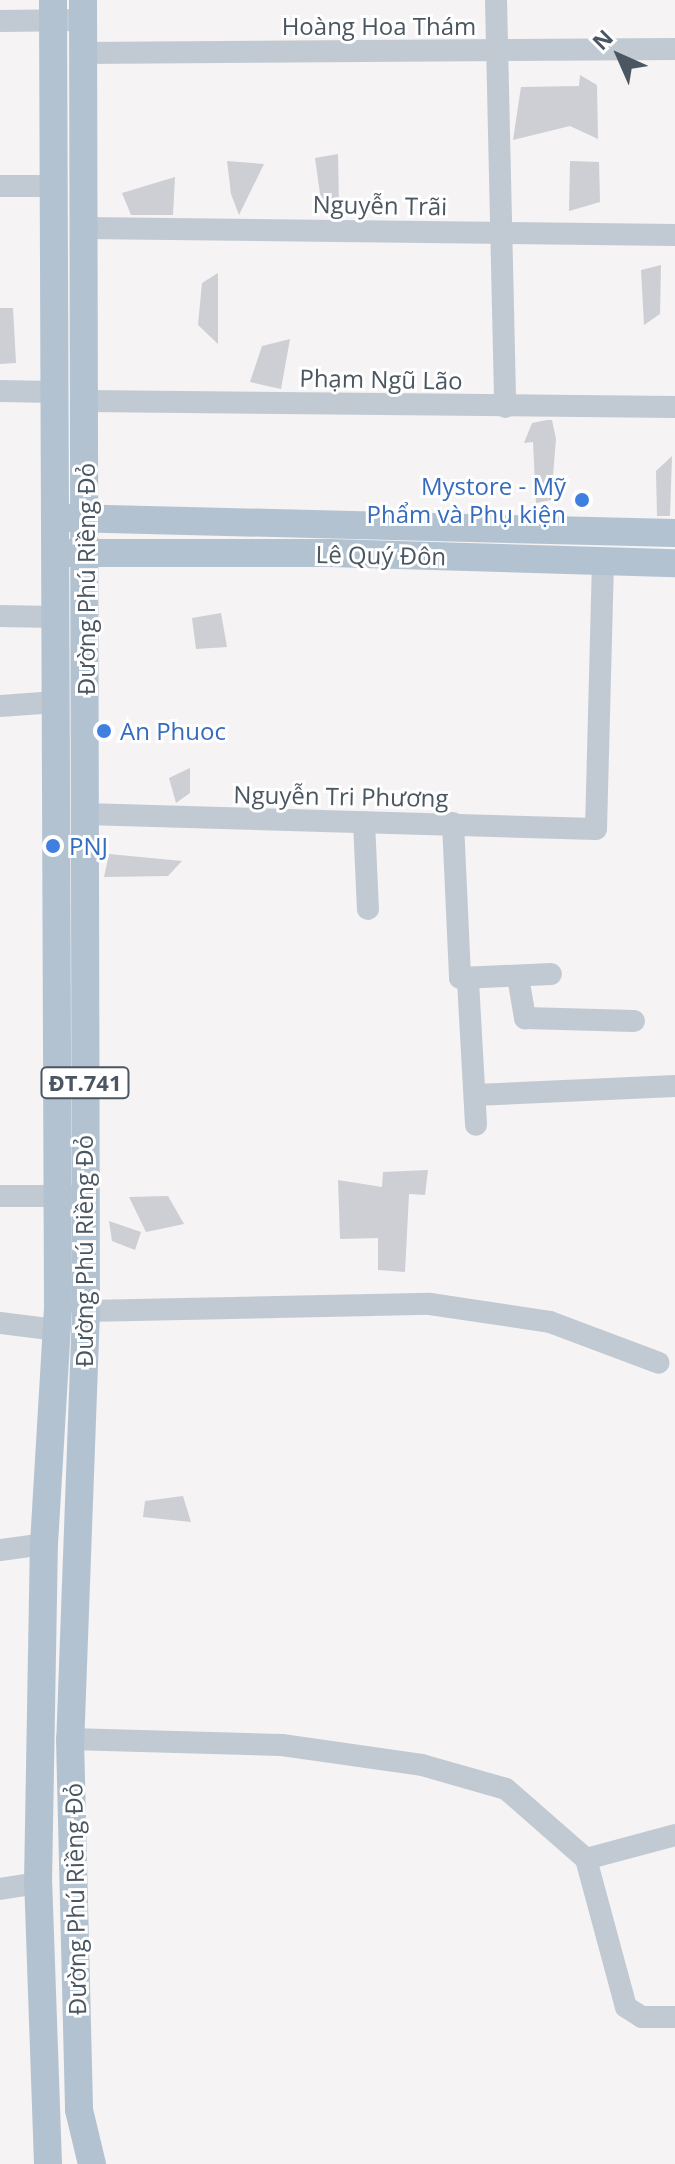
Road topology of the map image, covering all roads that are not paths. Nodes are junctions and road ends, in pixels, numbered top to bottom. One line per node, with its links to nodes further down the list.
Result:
1 (496, 0): 6 (street)
2 (53, 10): 3 (street); 4 (street); 9 (main road, Đường Phú Riềng Đỏ / ĐT.741)
3 (83, 10): 7 (main road, Đường Phú Riềng Đỏ / ĐT.741)
4 (0, 21)
5 (675, 49): 6 (street, Hoàng Hoa Thám)
6 (499, 52): 7 (street, Hoàng Hoa Thám); 11 (street)
7 (83, 53): 10 (main road, Đường Phú Riềng Đỏ / ĐT.741)
8 (0, 186): 9 (street)
9 (53, 186): 14 (main road, Đường Phú Riềng Đỏ / ĐT.741)
10 (84, 228): 11 (street, Nguyễn Trãi); 15 (main road, Đường Phú Riềng Đỏ / ĐT.741)
11 (499, 233): 12 (street, Nguyễn Trãi); 16 (street)
12 (675, 235)
13 (0, 391): 14 (street)
14 (55, 392): 18 (main road, Đường Phú Riềng Đỏ / ĐT.741)
15 (87, 401): 16 (street, Phạm Ngũ Lão); 19 (main road, Đường Phú Riềng Đỏ / ĐT.741)
16 (505, 407): 17 (street, Phạm Ngũ Lão)
17 (675, 407)
18 (56, 517): 19 (main road, Lê Quý Đôn); 22 (main road, Đường Phú Riềng Đỏ / ĐT.741)
19 (87, 519): 20 (main road, Lê Quý Đôn); 21 (main road, Đường Phú Riềng Đỏ / ĐT.741)
20 (675, 533)
21 (86, 553): 22 (main road, Lê Quý Đôn); 23 (main road, Lê Quý Đôn); 29 (main road, Đường Phú Riềng Đỏ / ĐT.741)
22 (56, 554): 26 (main road, Đường Phú Riềng Đỏ / ĐT.741)
23 (603, 561): 24 (main road, Lê Quý Đôn); 31 (street, Nguyễn Tri Phương)
24 (675, 563)
25 (0, 616): 26 (street)
26 (55, 617): 27 (main road, Đường Phú Riềng Đỏ / ĐT.741)
27 (56, 702): 28 (street); 41 (main road, Đường Phú Riềng Đỏ / ĐT.741)
28 (0, 706)
29 (85, 814): 30 (street, Nguyễn Tri Phương); 41 (main road, Đường Phú Riềng Đỏ / ĐT.741)
30 (364, 822): 31 (street, Nguyễn Tri Phương); 32 (street)
31 (453, 823): 35 (street)
32 (368, 909)
33 (551, 974): 34 (street)
34 (518, 977): 35 (street); 36 (street)
35 (468, 981): 38 (street)
36 (634, 1021)
37 (675, 1086): 38 (street)
38 (475, 1095): 39 (street)
39 (476, 1125)
40 (0, 1196): 41 (street)
41 (70, 1196): 42 (main road, Đường Phú Riềng Đỏ / ĐT.741); 44 (main road, Đường Phú Riềng Đỏ / ĐT.741)
42 (86, 1311): 45 (street); 48 (main road, Đường Phú Riềng Đỏ / ĐT.741)
43 (0, 1323): 44 (street)
44 (56, 1330): 46 (main road, Đường Phú Riềng Đỏ / ĐT.741)
45 (659, 1363)
46 (44, 1544): 47 (street); 51 (main road, Đường Phú Riềng Đỏ / ĐT.741)
47 (0, 1550)
48 (70, 1739): 50 (street); 55 (main road, Đường Phú Riềng Đỏ / ĐT.741)
49 (675, 1835): 50 (street)
50 (586, 1859): 53 (street)
51 (38, 1883): 52 (street); 54 (main road, Đường Phú Riềng Đỏ / ĐT.741)
52 (0, 1889)
53 (675, 2017)
54 (48, 2164)
55 (92, 2164)

